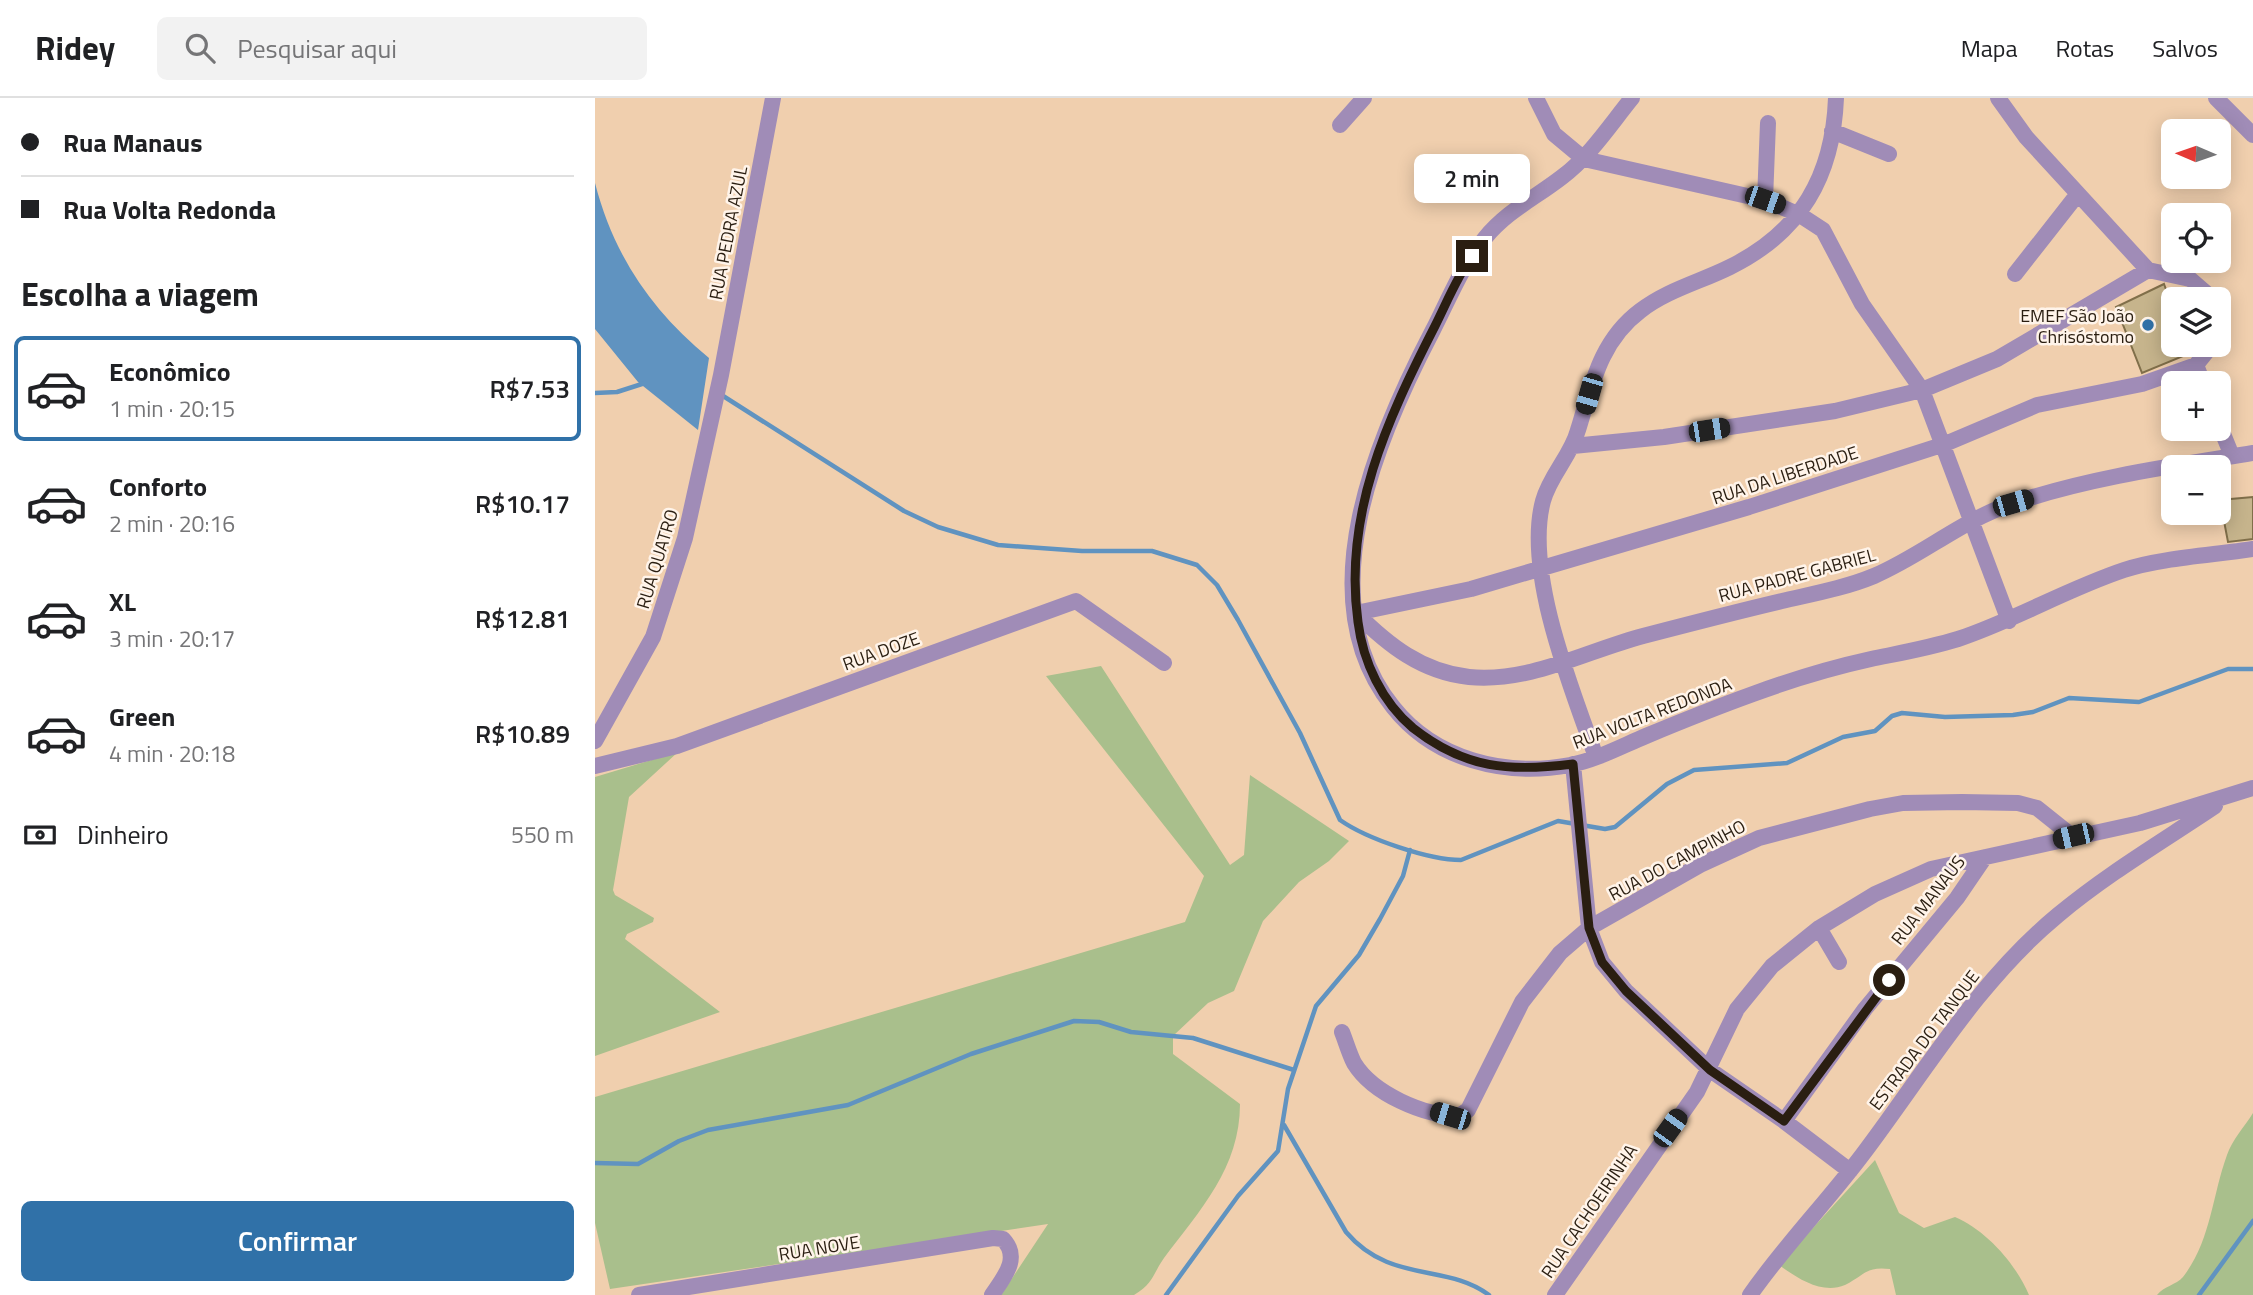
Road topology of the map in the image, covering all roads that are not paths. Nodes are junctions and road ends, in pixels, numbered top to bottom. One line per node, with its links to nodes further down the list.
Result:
1 (773, 98): 23 (street, RUA PEDRA AZUL)
2 (1364, 98): 9 (street)
3 (1536, 98): 13 (street)
4 (1632, 98): 13 (street, RUA VOLTA REDONDA)
5 (1836, 98): 10 (street)
6 (1998, 98): 14 (street)
7 (2216, 98): 11 (street)
8 (1768, 123): 15 (street)
9 (1340, 125)
10 (1832, 131): 12 (street); 16 (street)
11 (2253, 135)
12 (1889, 155)
13 (1584, 159): 15 (street); 33 (street, RUA VOLTA REDONDA)
14 (2077, 195): 17 (street); 18 (street)
15 (1765, 200): 16 (street)
16 (1800, 215): 24 (street); 27 (street)
17 (2148, 270): 19 (street); 24 (street)
18 (2015, 274)
19 (2199, 287)
20 (2202, 357): 21 (street)
21 (2196, 365): 22 (street); 26 (street, RUA DA LIBERDADE)
22 (2198, 371)
23 (721, 375): 37 (street, RUA QUATRO)
24 (1922, 390): 26 (street); 27 (street)
25 (2226, 441): 29 (street)
26 (1945, 444): 30 (street); 32 (street, RUA DA LIBERDADE)
27 (1573, 446): 32 (street)
28 (2253, 453): 29 (street, RUA PADRE GABRIEL)
29 (2232, 456): 30 (street, RUA PADRE GABRIEL)
30 (1972, 519): 34 (street); 35 (street, RUA PADRE GABRIEL)
31 (2253, 549): 34 (street, RUA VOLTA REDONDA)
32 (1543, 568): 33 (street, RUA DA LIBERDADE); 35 (street)
33 (1356, 612): 35 (street, RUA PADRE GABRIEL); 39 (street, RUA VOLTA REDONDA)
34 (2009, 621): 38 (street, RUA VOLTA REDONDA)
35 (1563, 662): 38 (street)
36 (1164, 663): 40 (street, RUA DOZE)
37 (595, 741)
38 (1597, 757): 39 (street, RUA VOLTA REDONDA)
39 (1573, 764): 45 (street)
40 (595, 766)
41 (2253, 788): 42 (street, RUA MANAUS)
42 (2232, 795): 43 (street, RUA MANAUS); 51 (street, ESTRADA DO TANQUE)
43 (2073, 836): 44 (street, RUA MANAUS); 45 (street, RUA DO CAMPINHO)
44 (1985, 857): 46 (street, RUA CACHOEIRINHA); 50 (street, RUA MANAUS)
45 (1589, 928): 48 (street, RUA DO CAMPINHO); 49 (street)
46 (1819, 928): 47 (street); 49 (street, RUA CACHOEIRINHA)
47 (1839, 962)
48 (1342, 1032)
49 (1710, 1070): 50 (street); 54 (street, RUA CACHOEIRINHA)
50 (1784, 1121): 51 (street)
51 (1850, 1171): 55 (street, ESTRADA DO TANQUE)
52 (639, 1295): 53 (street, RUA NOVE)
53 (992, 1295)
54 (1555, 1295)
55 (1750, 1295)

